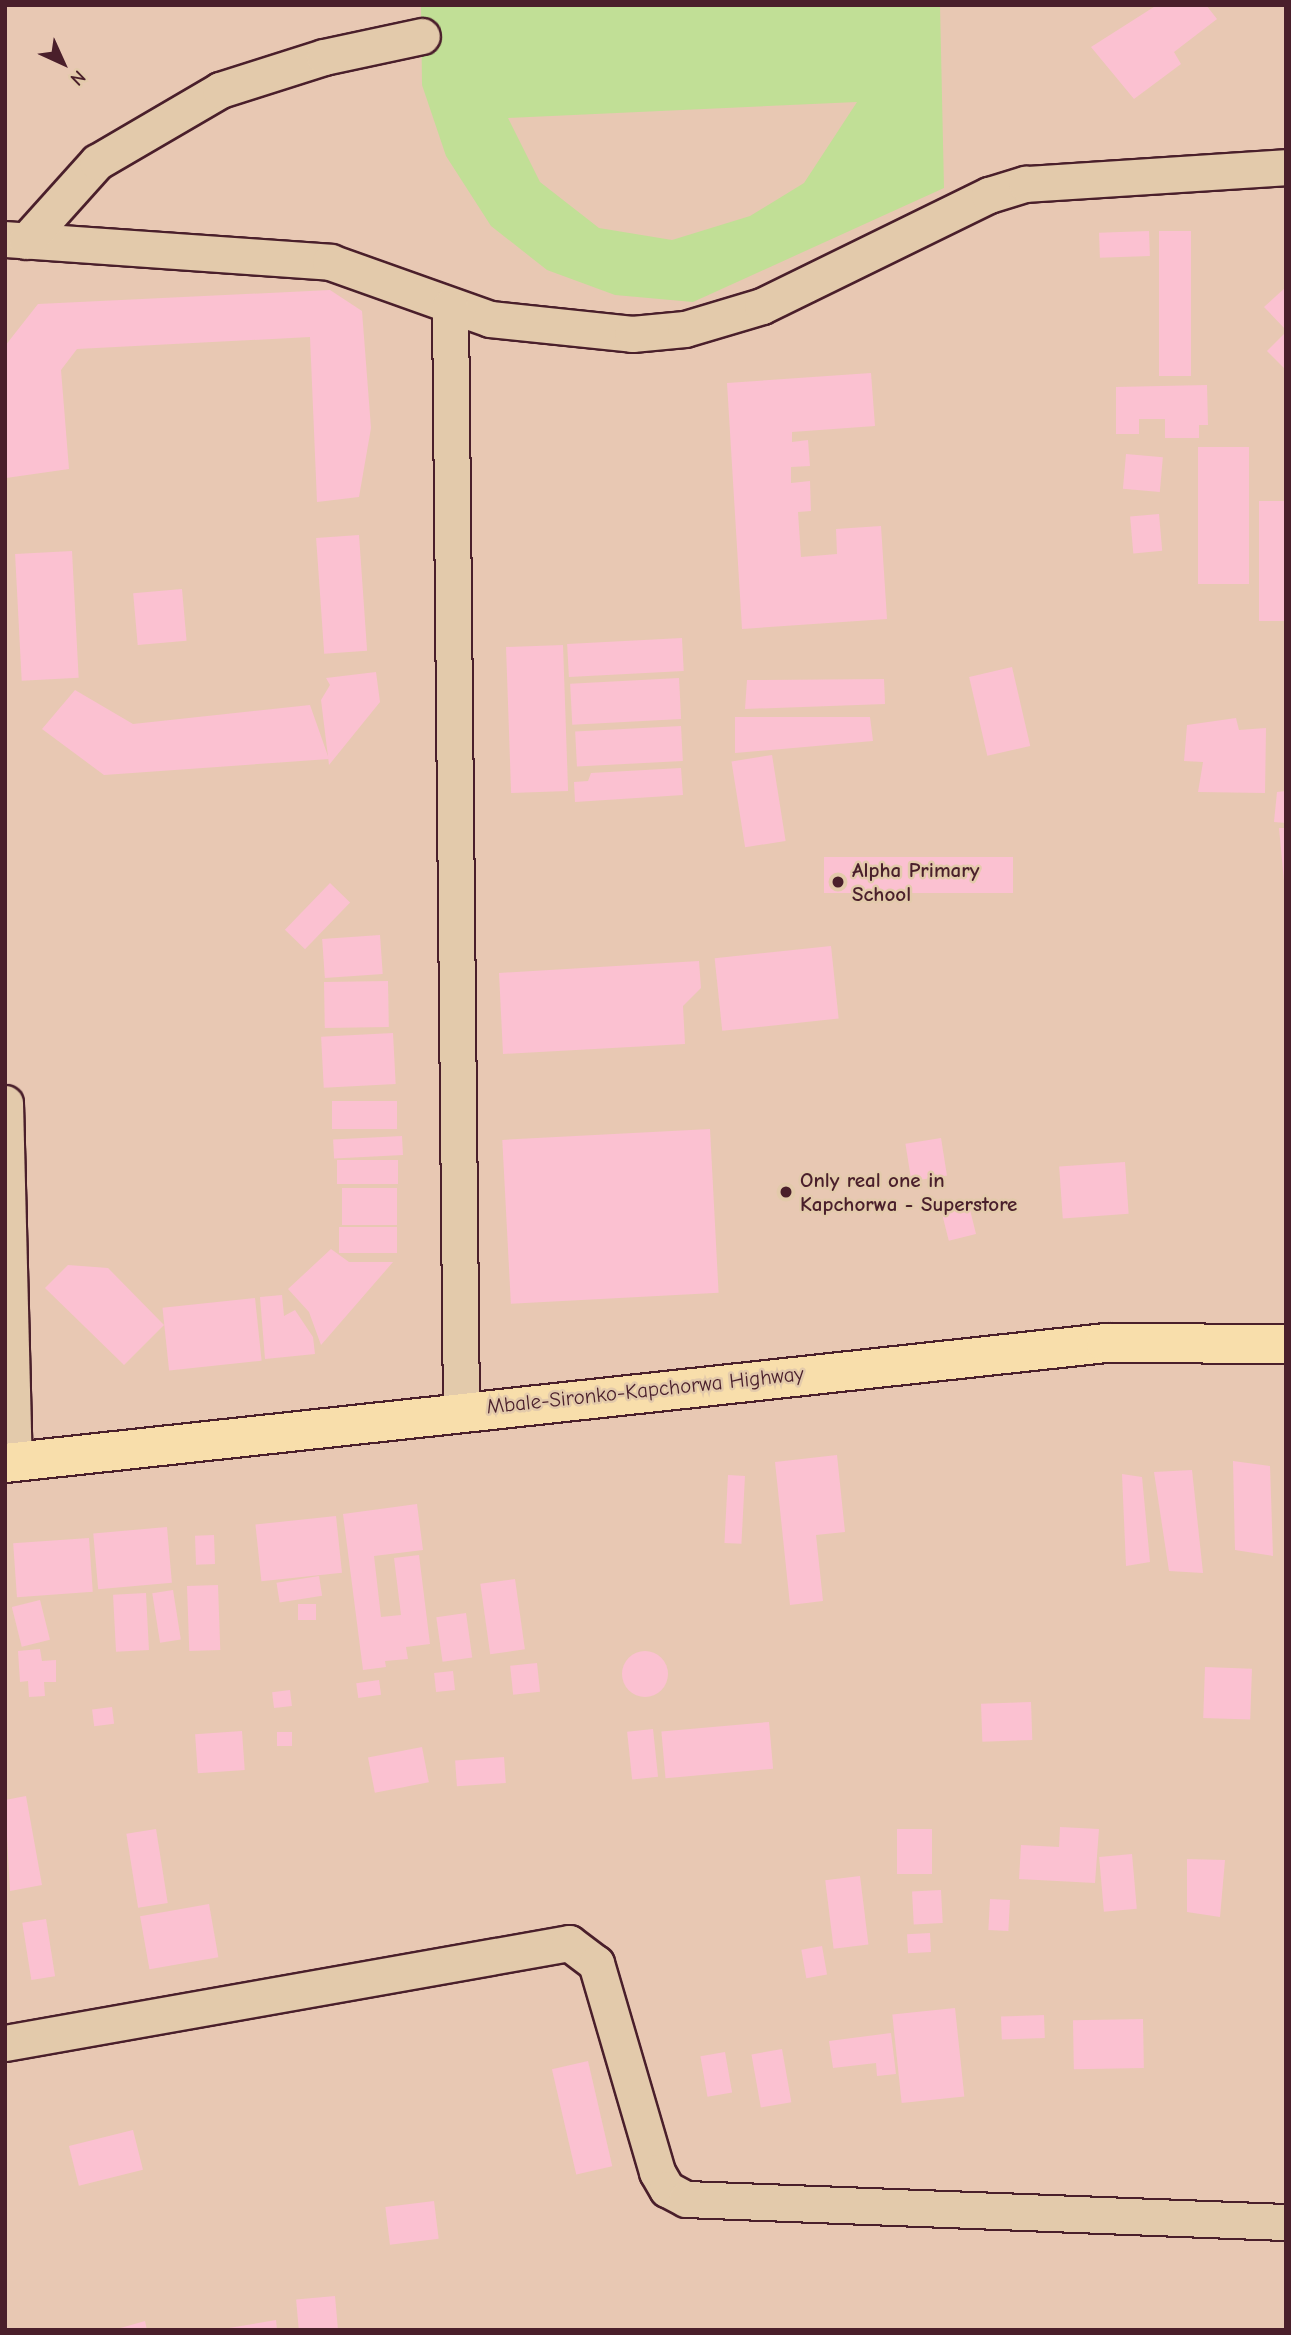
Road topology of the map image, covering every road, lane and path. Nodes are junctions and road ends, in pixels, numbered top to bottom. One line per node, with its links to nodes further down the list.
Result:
1 (422, 36): 3 (street)
2 (1286, 167): 4 (street)
3 (16, 240): 4 (street)
4 (450, 306): 7 (street)
5 (5, 1103): 8 (street)
6 (1286, 1344): 7 (main road, Mbale-Sironko-Kapchorwa Highway)
7 (461, 1409): 8 (main road, Mbale-Sironko-Kapchorwa Highway)
8 (10, 1463)
9 (5, 2043): 10 (street)
10 (1286, 2222)

